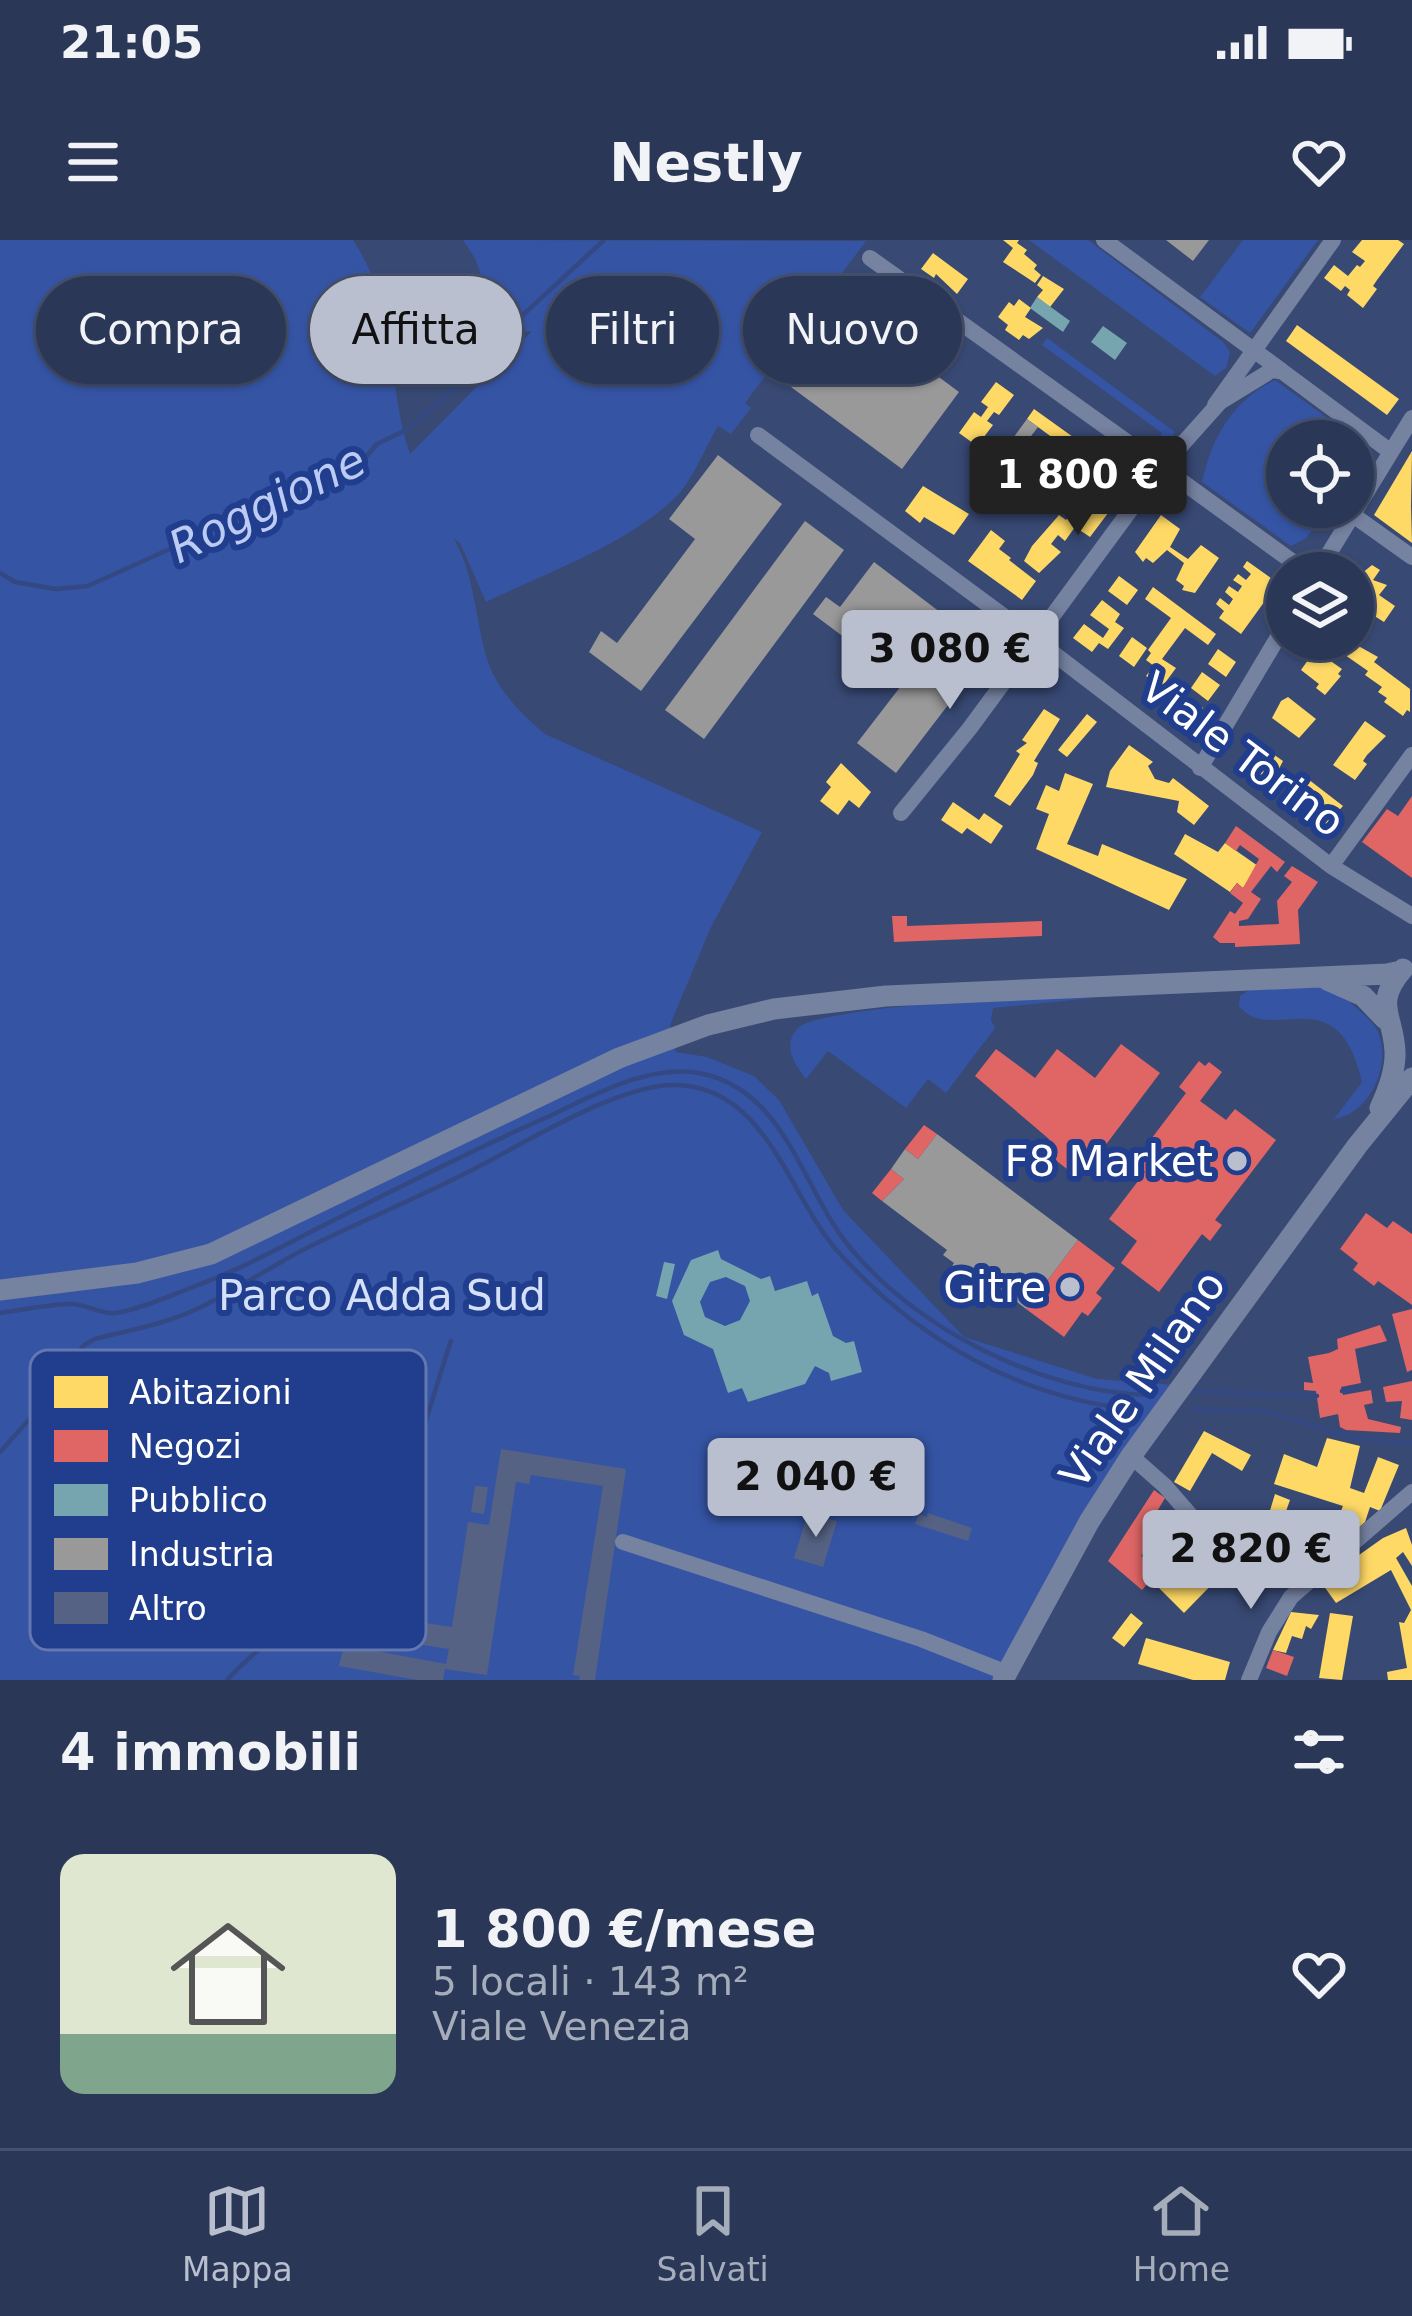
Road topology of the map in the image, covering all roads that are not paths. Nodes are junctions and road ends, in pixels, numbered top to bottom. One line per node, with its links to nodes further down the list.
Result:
1 (1104, 240): 4 (street)
2 (1333, 240): 5 (street)
3 (870, 257): 12 (street)
4 (1225, 330): 5 (street); 6 (street)
5 (1254, 347): 6 (street); 7 (street)
6 (1235, 372): 8 (street)
7 (1283, 372): 8 (street); 11 (street)
8 (1212, 409): 12 (street)
9 (1412, 418): 11 (street)
10 (758, 435): 17 (street, Viale Torino)
11 (1391, 452): 13 (street)
12 (1162, 467): 15 (street); 17 (street)
13 (1374, 480)
14 (1372, 528): 16 (street)
15 (1282, 552)
16 (1412, 557)
17 (1036, 640): 20 (street, Viale Torino); 21 (street)
18 (1266, 657): 20 (street)
19 (1412, 755): 22 (street)
20 (1200, 768): 22 (street, Viale Torino)
21 (901, 813)
22 (1331, 866): 23 (street, Viale Torino)
23 (1406, 913): 24 (street, Viale Torino)
24 (1412, 926)
25 (1407, 966): 26 (street); 27 (street, Viale Milano)
26 (1309, 977): 27 (street); 31 (street)
27 (1388, 1024): 28 (street); 30 (street, Viale Milano)
28 (1412, 1042)
29 (1412, 1078): 30 (street, Viale Milano)
30 (1365, 1135): 32 (street, Viale Milano)
31 (0, 1290)
32 (1131, 1456): 35 (street); 36 (street, Viale Milano)
33 (1412, 1492): 35 (street)
34 (623, 1542): 36 (street)
35 (1308, 1579): 37 (street)
36 (1005, 1676)
37 (1250, 1680)

